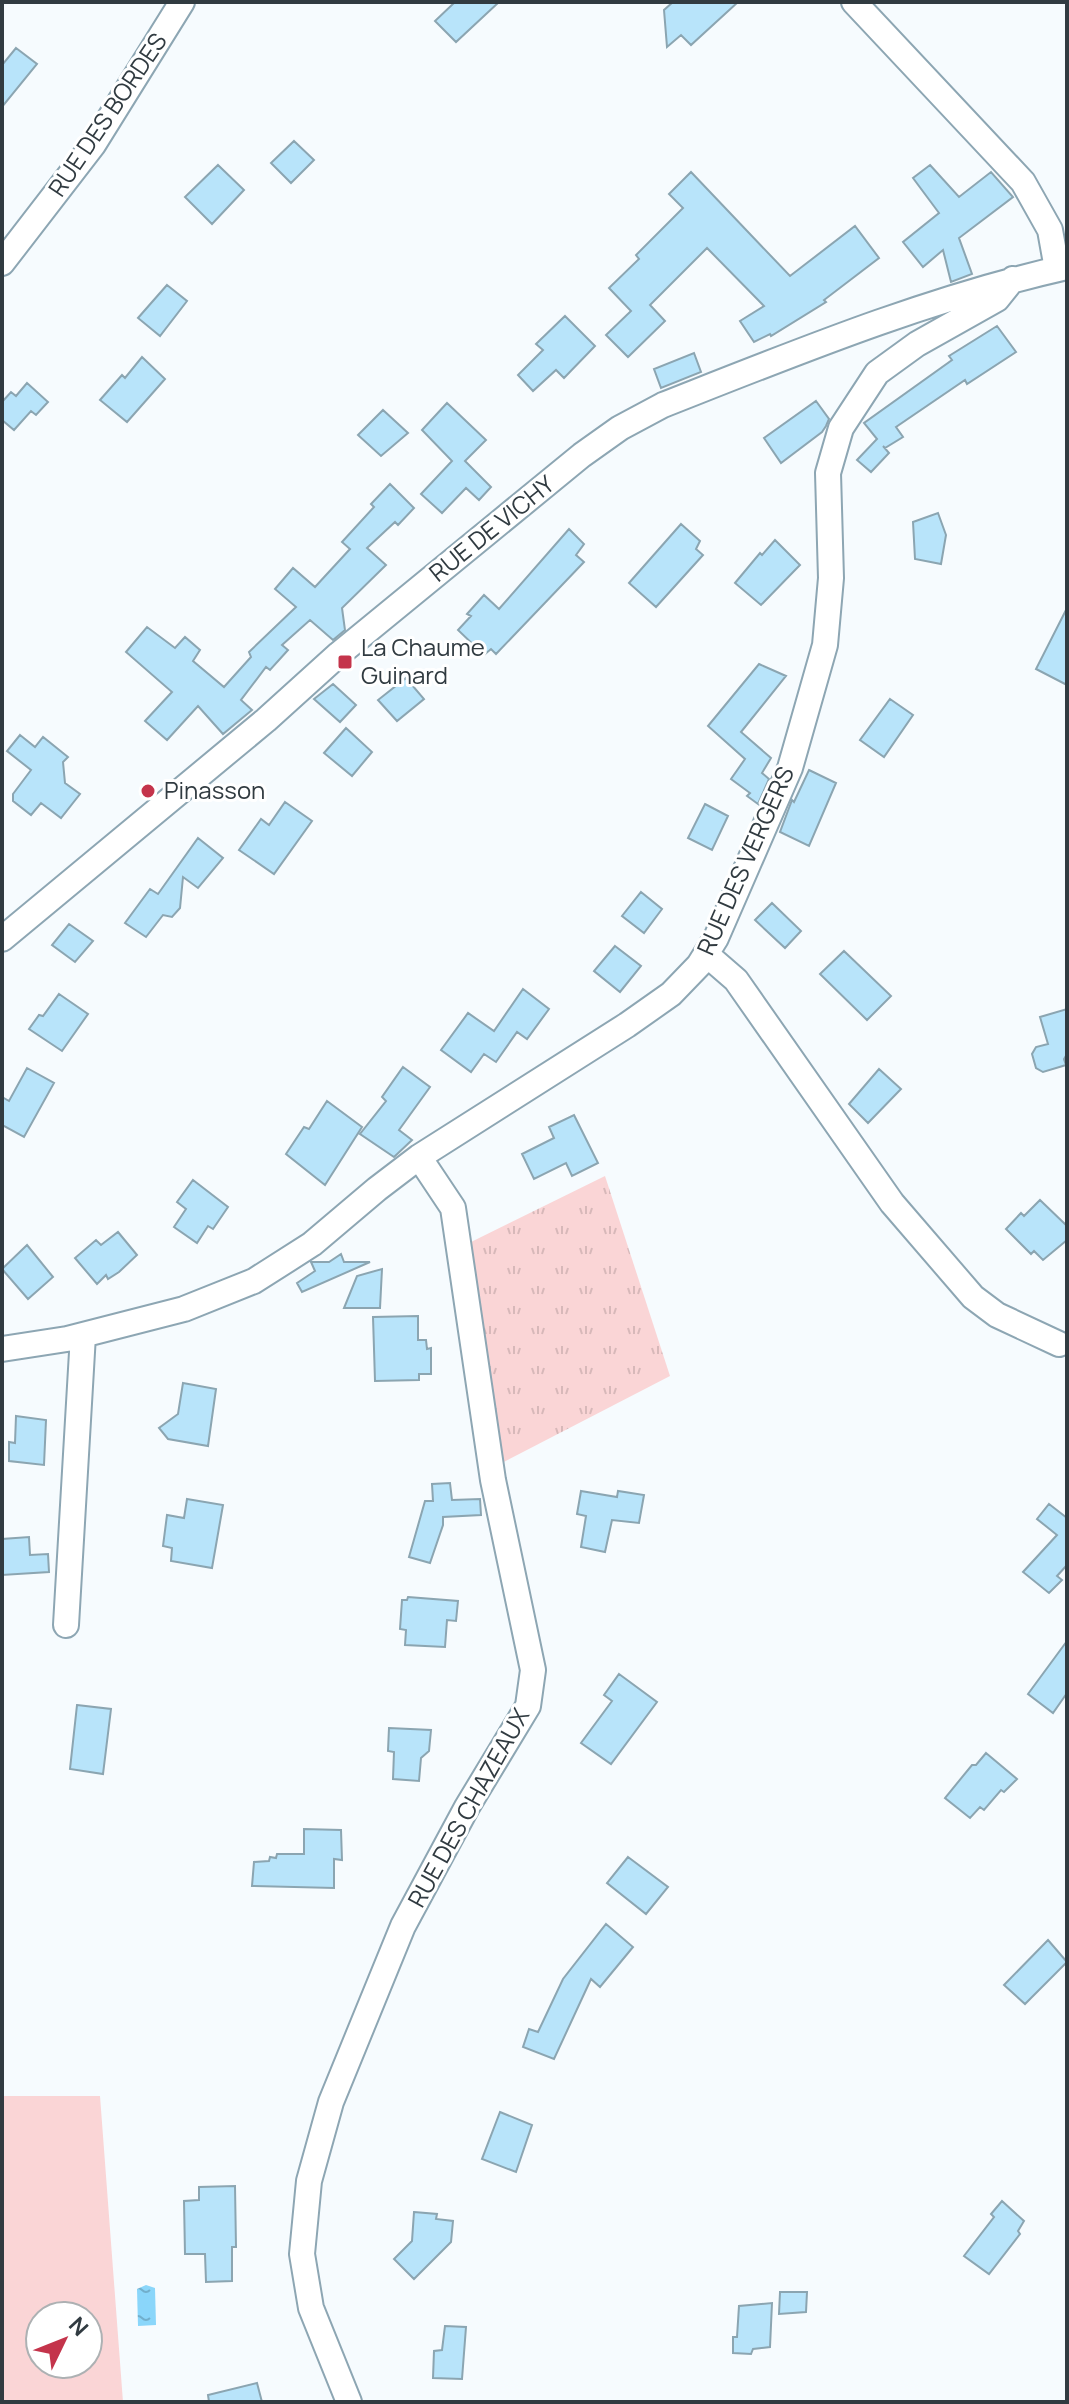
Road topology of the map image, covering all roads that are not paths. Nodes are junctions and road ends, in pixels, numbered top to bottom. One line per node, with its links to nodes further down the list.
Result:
1 (182, 2): 3 (street, RUE DES BORDES)
2 (854, 2): 4 (street)
3 (2, 263)
4 (1062, 268): 5 (street, RUE DE VICHY)
5 (1013, 279): 6 (street, RUE DE VICHY); 7 (street, RUE DES VERGERS)
6 (2, 939)
7 (706, 954): 8 (street, RUE DES VERGERS); 10 (street)
8 (419, 1157): 9 (street, RUE DES VERGERS); 13 (street, RUE DES CHAZEAUX)
9 (83, 1335): 11 (street, RUE DES VERGERS); 12 (street)
10 (1059, 1344)
11 (2, 1349)
12 (66, 1625)
13 (349, 2402)

